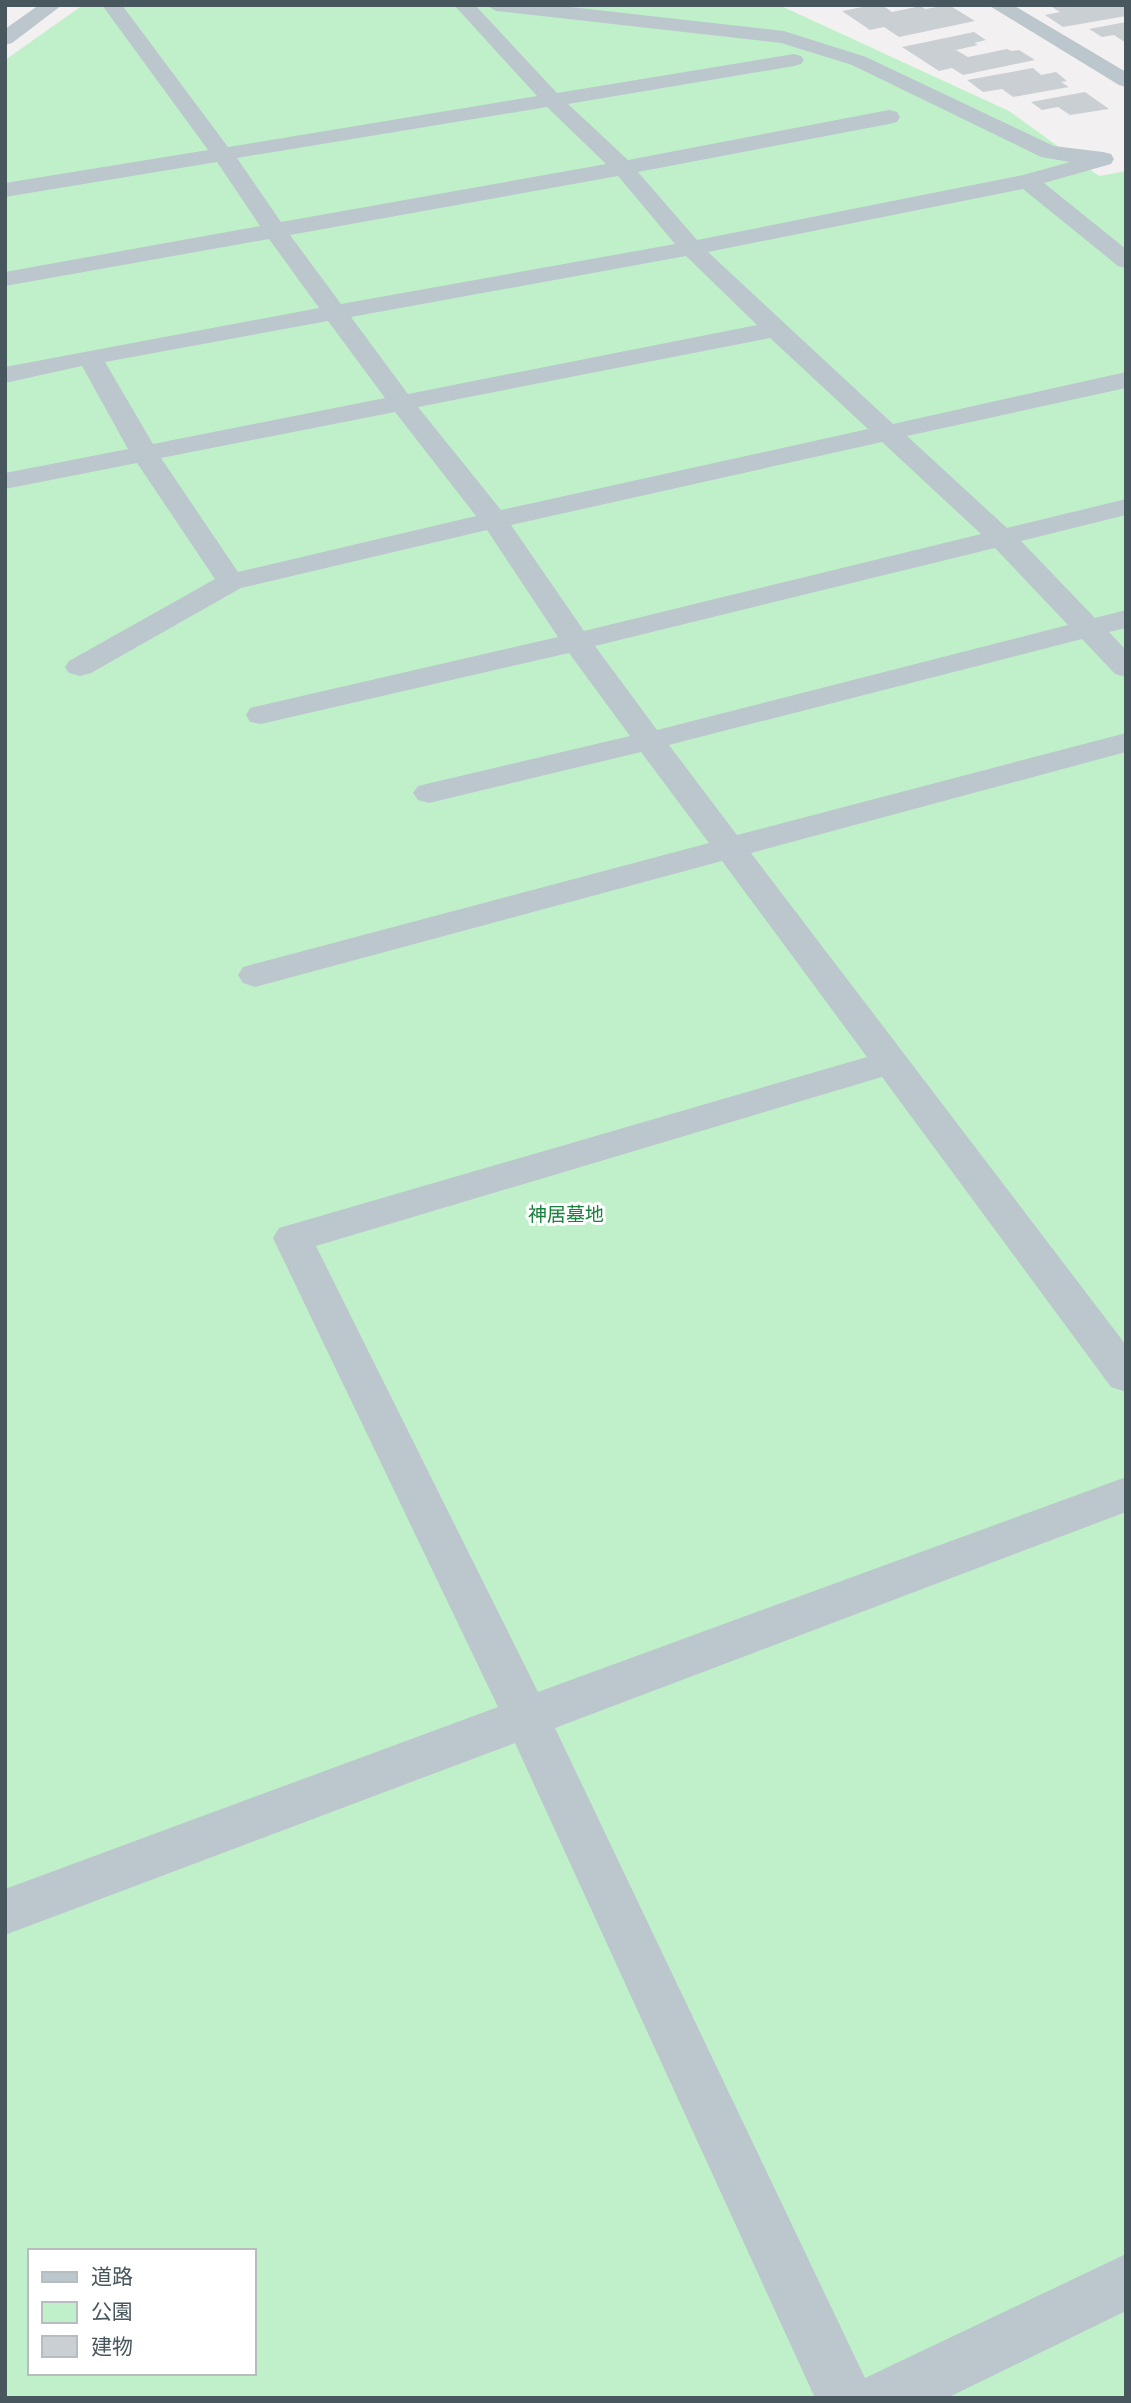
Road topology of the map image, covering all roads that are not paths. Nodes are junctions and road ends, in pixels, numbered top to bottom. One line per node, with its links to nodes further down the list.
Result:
1 (52, 5): 6 (street)
2 (112, 5): 11 (street)
3 (464, 5): 9 (street)
4 (496, 5): 12 (street)
5 (998, 5): 8 (street)
6 (5, 39)
7 (794, 60): 9 (street)
8 (1126, 81)
9 (552, 101): 11 (street); 13 (street)
10 (889, 117): 13 (street)
11 (224, 156): 15 (street); 16 (street)
12 (1115, 158): 14 (street)
13 (622, 169): 16 (street); 17 (street)
14 (1027, 181): 17 (street); 18 (street)
15 (5, 190)
16 (275, 232): 19 (street); 20 (street)
17 (691, 248): 20 (street); 21 (street)
18 (1126, 261)
19 (5, 279)
20 (335, 314): 22 (street); 25 (street)
21 (775, 329): 25 (street); 26 (street)
22 (89, 357): 23 (street); 27 (street)
23 (5, 374)
24 (1126, 380): 26 (street)
25 (402, 404): 27 (street); 30 (street)
26 (888, 433): 30 (street); 31 (street)
27 (145, 454): 28 (street); 32 (street)
28 (5, 481)
29 (1126, 507): 31 (street)
30 (494, 520): 32 (street); 35 (street)
31 (1000, 537): 34 (street); 35 (street)
32 (231, 582): 36 (street)
33 (1126, 619): 34 (street)
34 (1086, 628): 37 (street); 39 (street)
35 (576, 642): 38 (street); 39 (street)
36 (80, 667)
37 (1126, 668)
38 (261, 715)
39 (649, 741): 41 (street); 42 (street)
40 (1126, 742): 42 (street)
41 (429, 793)
42 (731, 848): 43 (street); 44 (street)
43 (255, 975)
44 (891, 1062): 45 (street); 47 (street)
45 (1126, 1376)
46 (1126, 1494): 47 (street)
47 (527, 1718): 48 (street); 50 (street)
48 (5, 1912)
49 (1126, 2282): 51 (street)
50 (845, 2398)
51 (884, 2398)

